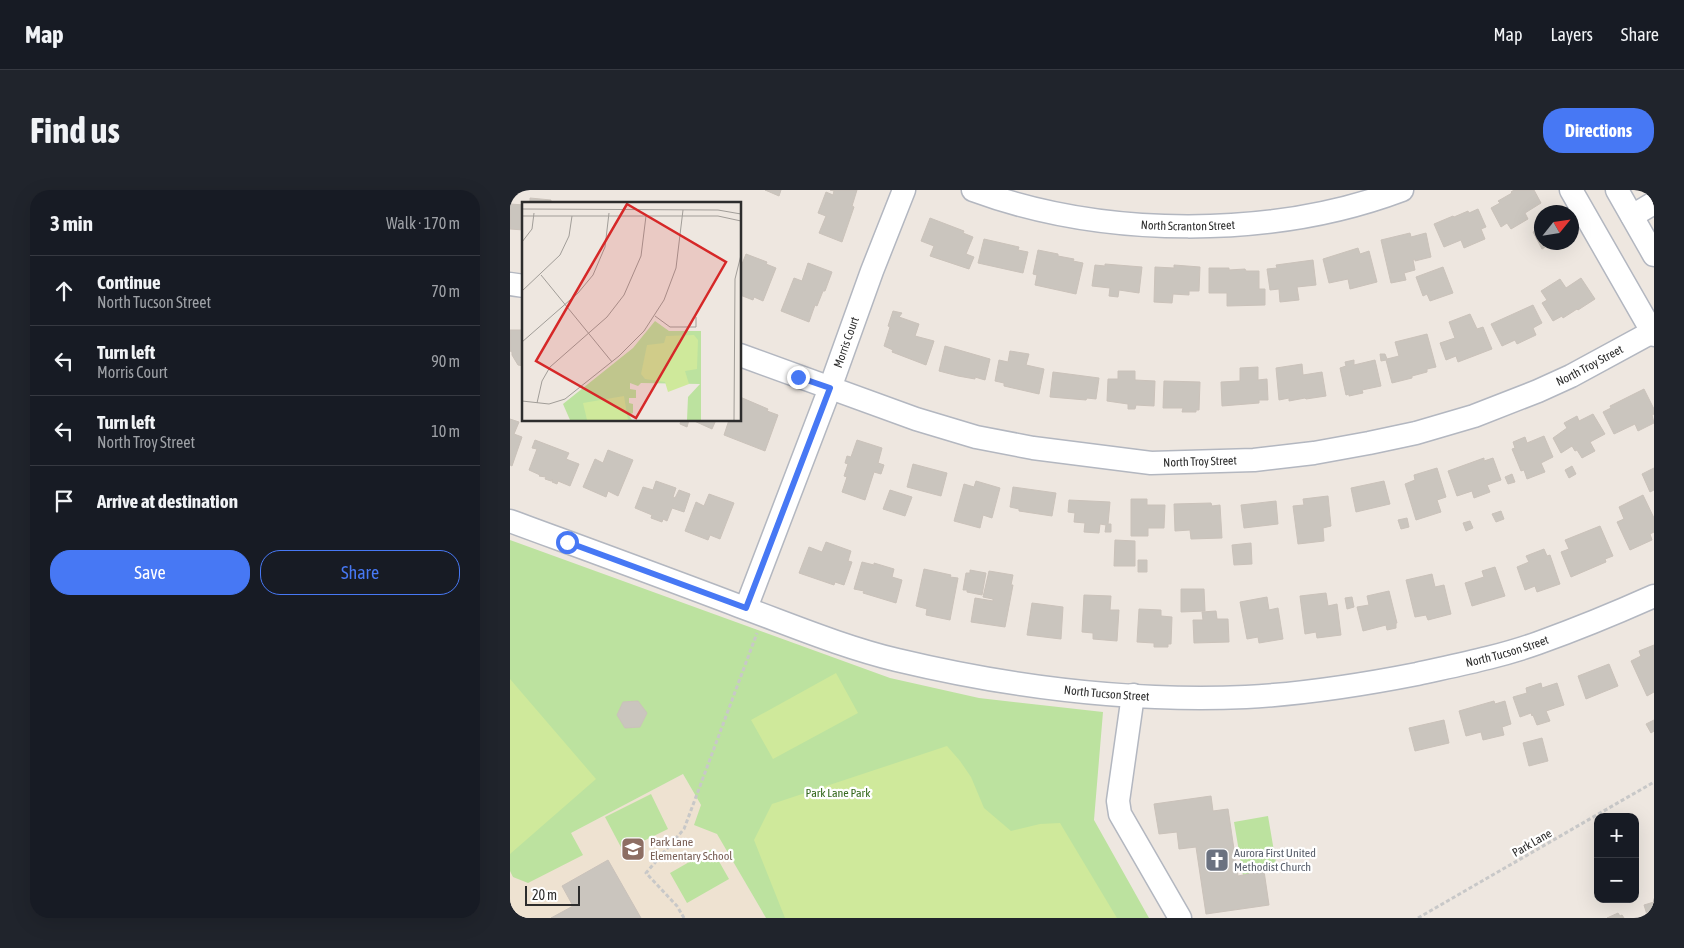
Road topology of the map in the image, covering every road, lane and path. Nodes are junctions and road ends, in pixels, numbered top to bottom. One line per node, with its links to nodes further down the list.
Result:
1 (904, 190): 11 (street, Morris Court)
2 (973, 190): 3 (street, North Scranton Street)
3 (1402, 190)
4 (1570, 190): 9 (street)
5 (1617, 190): 7 (street)
6 (1654, 202): 7 (street)
7 (1632, 216): 8 (street)
8 (1654, 255)
9 (1653, 333): 11 (street, North Troy Street)
10 (741, 355): 11 (street, North Troy Street)
11 (830, 388): 14 (street, Morris Court)
12 (510, 521): 14 (street, North Tucson Street)
13 (1654, 596): 15 (street, North Tucson Street)
14 (755, 612): 15 (street, North Tucson Street); 17 (path)
15 (1133, 696): 18 (street)
16 (1654, 782): 19 (path, Park Lane)
17 (684, 918)
18 (1180, 918)
19 (1418, 918)

